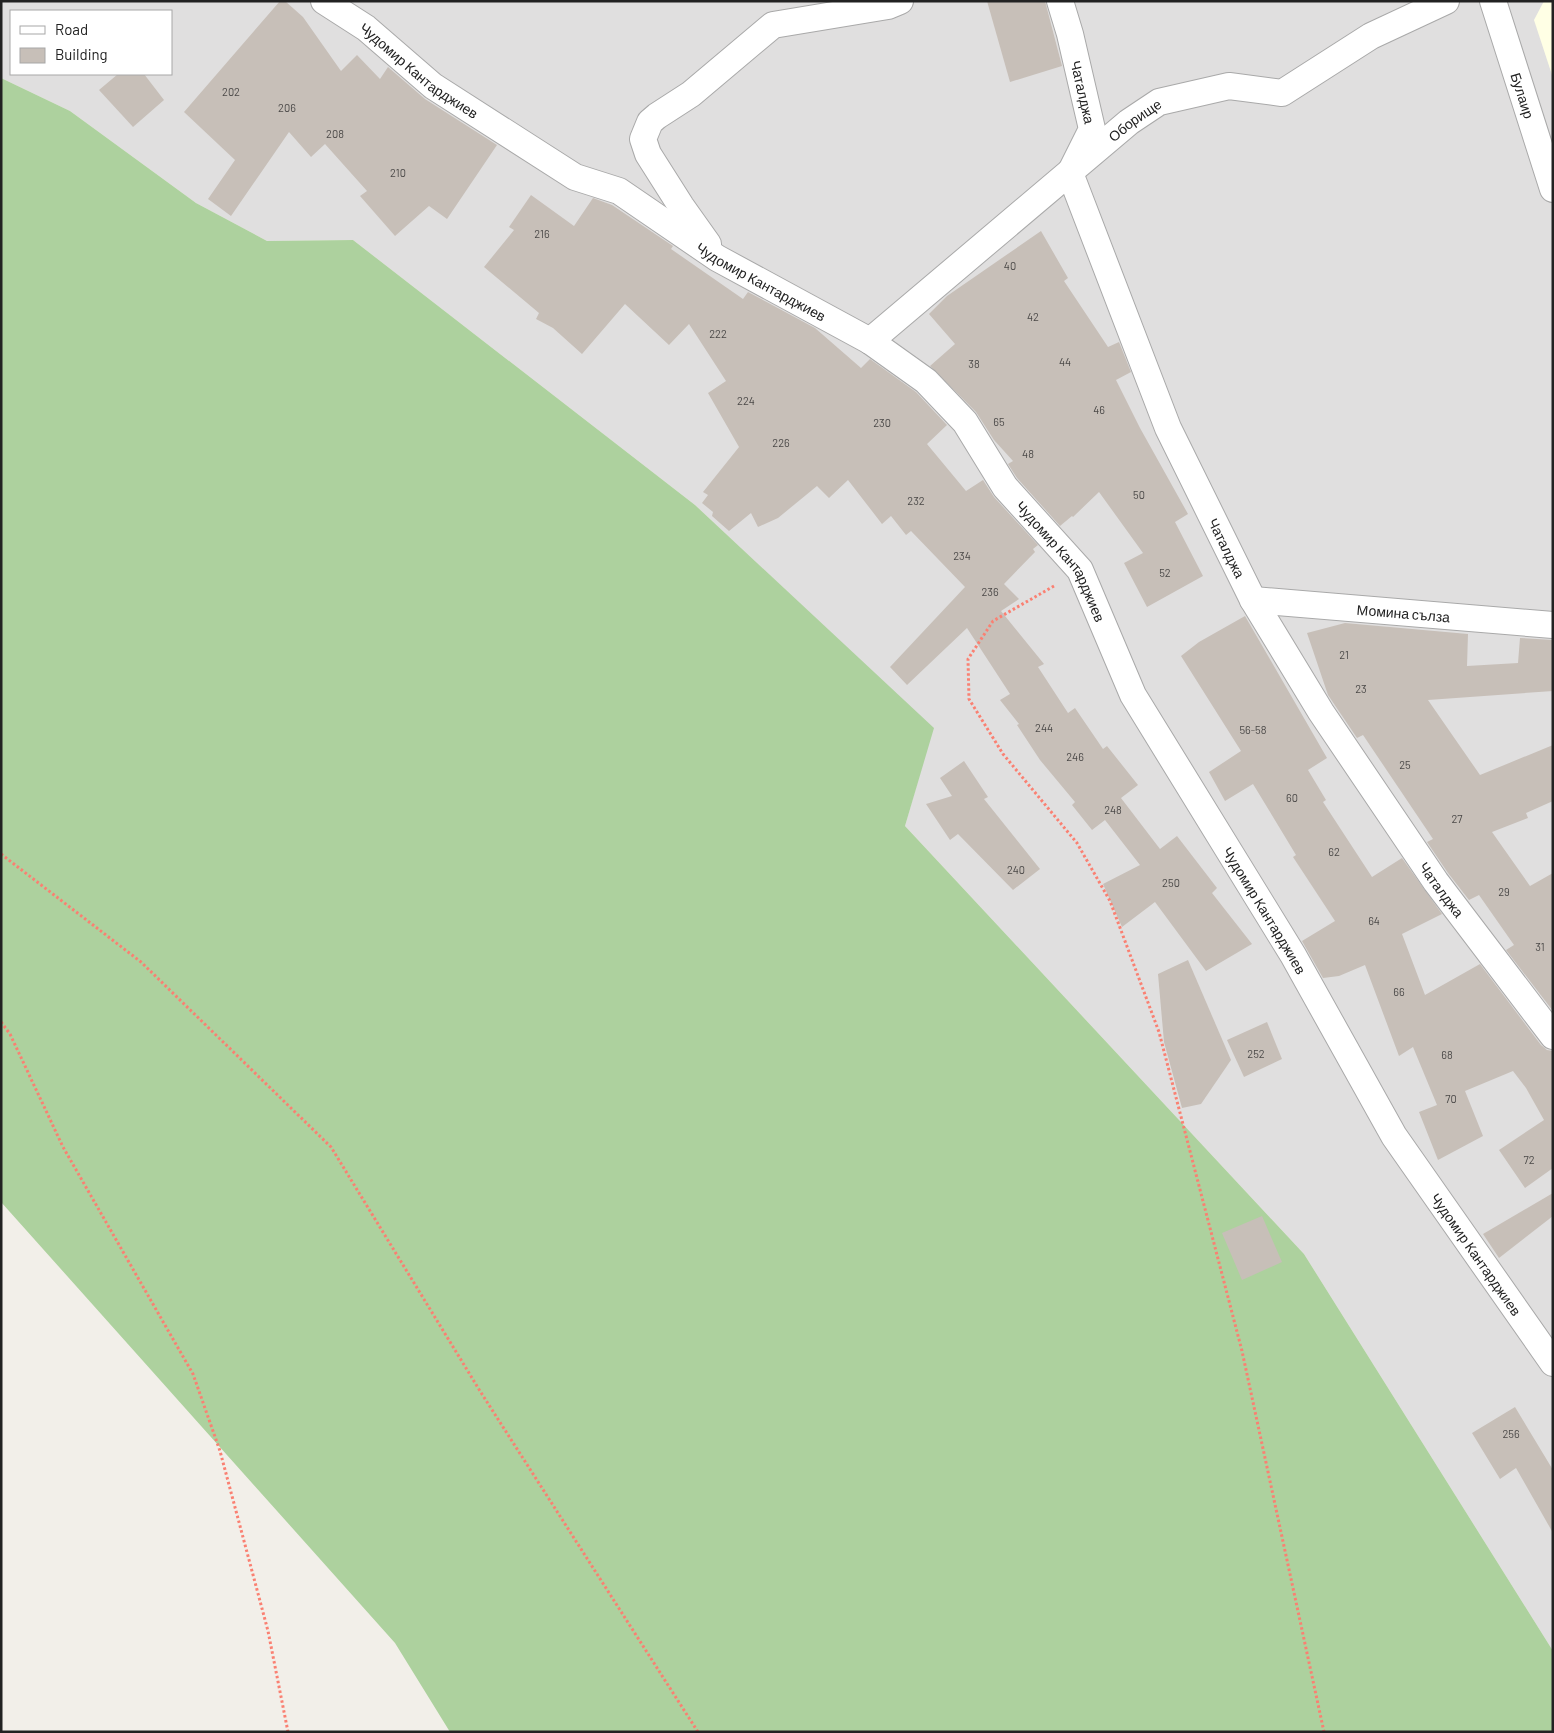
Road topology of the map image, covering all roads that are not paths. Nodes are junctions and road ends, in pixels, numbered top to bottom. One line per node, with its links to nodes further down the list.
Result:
1 (324, 1): 8 (street, Чудомир Кантарджиев)
2 (900, 1): 8 (street)
3 (1060, 1): 6 (street, Чаталджа)
4 (1446, 1): 6 (street, Оборище)
5 (1493, 1): 7 (street, Булаир)
6 (1070, 173): 9 (street, Оборище); 10 (street, Чаталджа)
7 (1553, 189)
8 (717, 258): 9 (street, Чудомир Кантарджиев)
9 (870, 341): 13 (street, Чудомир Кантарджиев)
10 (1253, 600): 11 (street, Момина сълза); 12 (street, Чаталджа)
11 (1553, 625)
12 (1553, 1036)
13 (1553, 1363)

